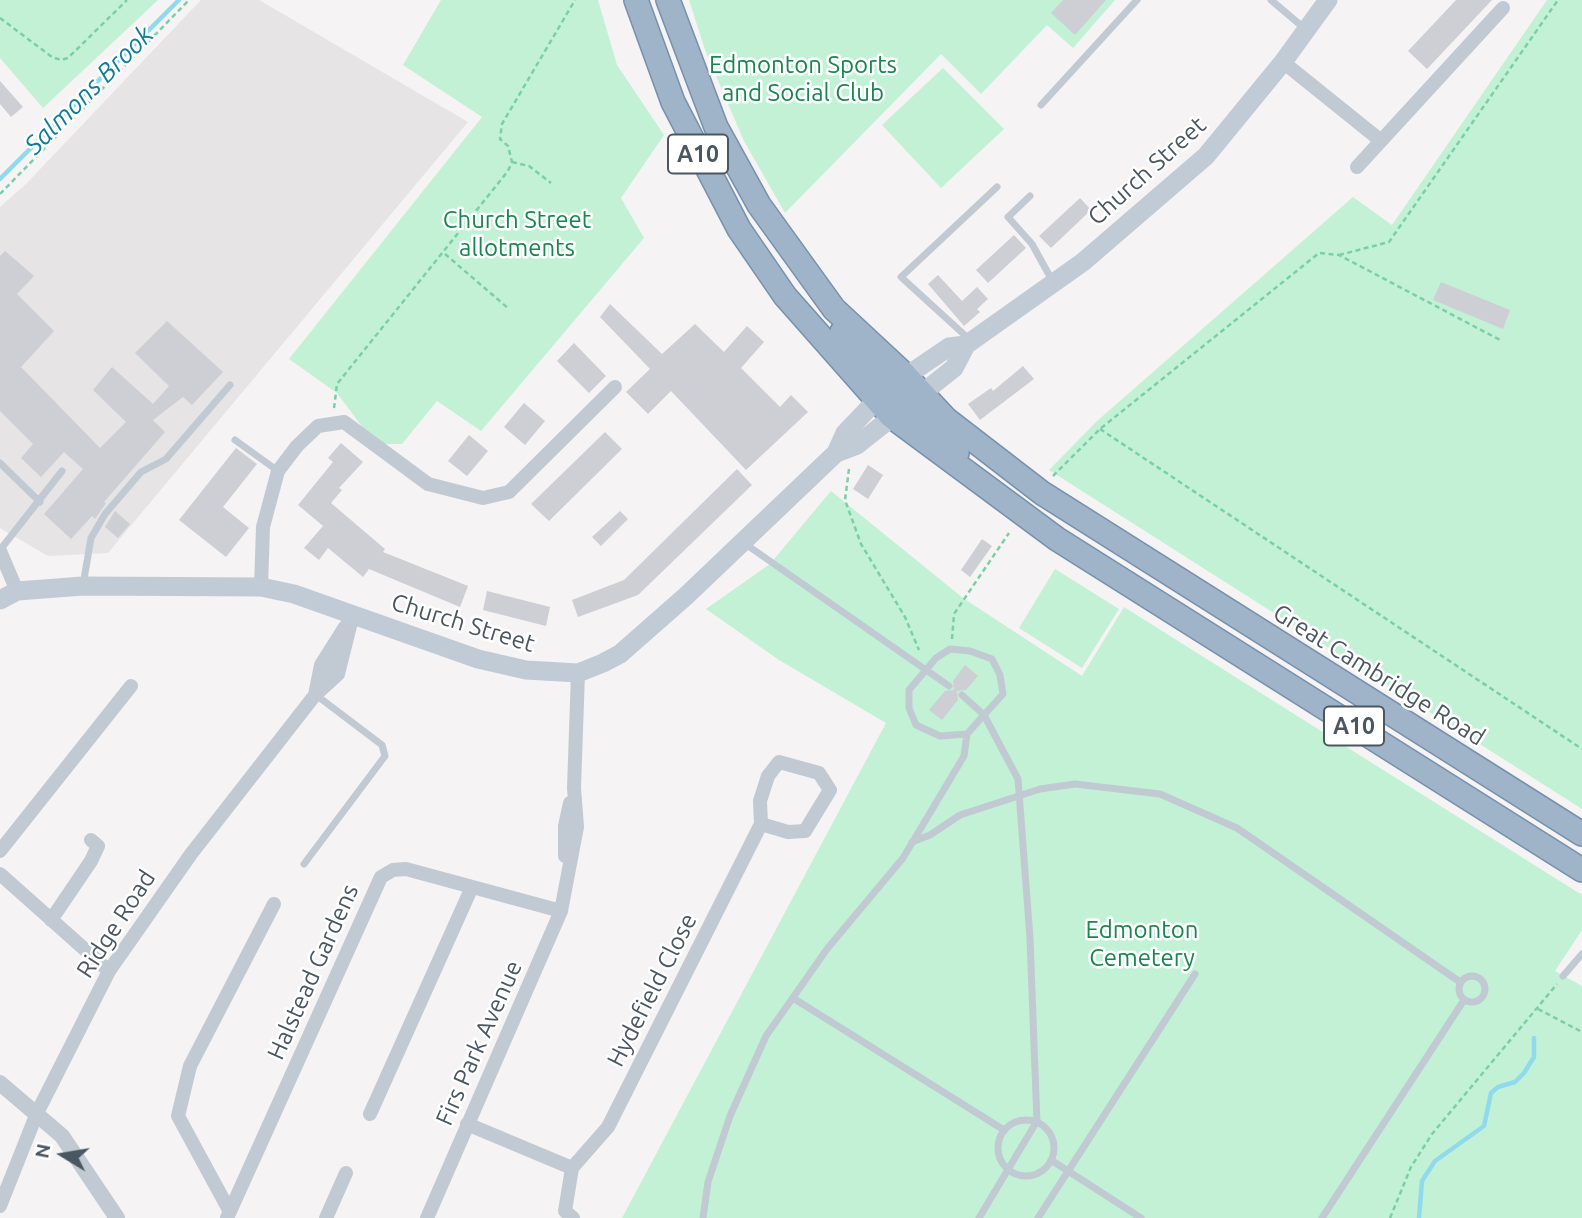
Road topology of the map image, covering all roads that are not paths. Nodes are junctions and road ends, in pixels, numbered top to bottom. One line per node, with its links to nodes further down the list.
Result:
1 (636, 0): 18 (highway, A10)
2 (668, 0): 18 (highway, A10)
3 (1137, 0): 9 (lane)
4 (1271, 0): 7 (lane)
5 (1328, 0): 7 (main road, Church Street)
6 (1503, 8): 10 (street)
7 (1307, 31): 8 (main road, Church Street)
8 (1283, 62): 10 (street); 14 (main road, Church Street)
9 (1041, 106)
10 (1380, 140): 11 (street)
11 (1357, 167)
12 (997, 187): 15 (lane)
13 (1030, 196): 14 (lane)
14 (1053, 283): 15 (main road, Church Street)
15 (969, 342): 18 (main road, Church Street); 19 (main road, Church Street)
16 (230, 385): 28 (lane)
17 (615, 387): 24 (street)
18 (889, 388): 19 (highway, A10); 19 (highway, A10); 21 (main road, Church Street)
19 (907, 404): 21 (main road, Church Street); 30 (highway, Great Cambridge Road / A10); 33 (highway, A10)
20 (235, 440): 24 (lane)
21 (836, 453): 26 (main road, Church Street)
22 (0, 463): 25 (lane)
23 (62, 471): 25 (lane)
24 (278, 471): 29 (street)
25 (40, 502): 27 (lane)
26 (743, 543): 34 (lane); 35 (main road, Church Street)
27 (0, 550): 31 (street)
28 (83, 586): 29 (main road, Church Street); 31 (main road, Church Street)
29 (261, 587): 32 (main road, Church Street)
30 (1198, 591): 33 (highway); 44 (highway, Great Cambridge Road / A10)
31 (9, 596)
32 (353, 614): 35 (main road, Church Street); 38 (street, Ridge Road)
33 (1182, 617): 49 (highway, A10)
34 (927, 670): 37 (lane); 40 (lane); 41 (lane)
35 (579, 673): 53 (street, Firs Park Avenue)
36 (131, 686): 47 (street)
37 (948, 686)
38 (316, 695): 48 (lane); 56 (street, Ridge Road)
39 (962, 695): 40 (lane)
40 (984, 715): 41 (lane); 42 (lane)
41 (967, 734): 46 (lane)
42 (1019, 794): 46 (lane); 59 (lane); 65 (lane)
43 (761, 824): 43 (street, Hydefield Close); 69 (street, Hydefield Close)
44 (1582, 834)
45 (91, 840): 54 (street)
46 (912, 842): 60 (lane)
47 (0, 851)
48 (304, 864)
49 (1582, 870)
50 (0, 874): 54 (street)
51 (472, 887): 53 (street, Halstead Gardens); 64 (street); 74 (street, Halstead Gardens)
52 (274, 904): 74 (street)
53 (561, 911): 66 (street, Firs Park Avenue)
54 (51, 920): 56 (street)
55 (1582, 954): 58 (lane)
56 (108, 971): 63 (street, Ridge Road)
57 (1195, 974): 71 (lane)
58 (1563, 976)
59 (1460, 982): 61 (lane); 61 (lane)
60 (793, 998): 67 (lane); 79 (lane)
61 (1464, 1000): 83 (lane)
62 (0, 1083): 63 (street)
63 (37, 1113): 73 (street, Ridge Road); 75 (street)
64 (370, 1114)
65 (1037, 1121): 67 (lane); 68 (lane); 70 (lane)
66 (467, 1124): 69 (street); 77 (street, Firs Park Avenue)
67 (1004, 1130): 70 (lane)
68 (1051, 1160): 70 (lane); 71 (lane)
69 (572, 1168): 78 (street)
70 (1008, 1170): 80 (lane)
71 (1068, 1172): 81 (lane); 82 (lane)
72 (346, 1173): 76 (street)
73 (0, 1206)
74 (228, 1214)
75 (117, 1218)
76 (326, 1218)
77 (427, 1218)
78 (573, 1218)
79 (704, 1218)
80 (979, 1218)
81 (1038, 1218)
82 (1141, 1218)
83 (1322, 1218)

